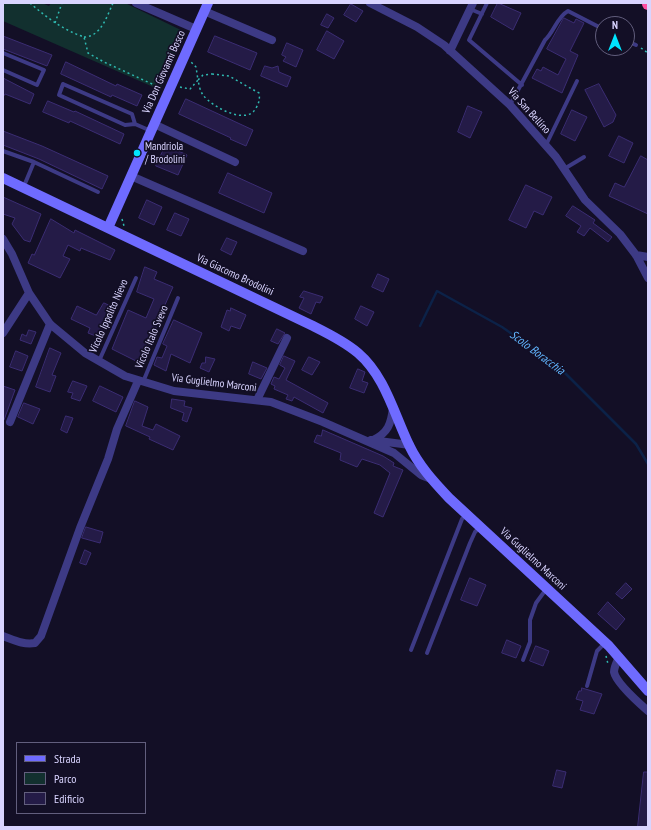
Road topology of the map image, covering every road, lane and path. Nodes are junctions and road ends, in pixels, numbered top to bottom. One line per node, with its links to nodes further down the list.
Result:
1 (30, 3): 10 (path)
2 (62, 3): 10 (path)
3 (112, 3): 13 (path)
4 (136, 3): 12 (street, Via Don Giovanni Bosco)
5 (370, 3): 16 (street, Via San Bellino)
6 (487, 3): 9 (lane)
7 (472, 6): 9 (lane); 16 (street)
8 (206, 7): 12 (street, Via Don Giovanni Bosco); 14 (street)
9 (482, 14): 23 (lane)
10 (55, 23): 13 (path)
11 (595, 25): 23 (lane)
12 (196, 29): 28 (street, Via Don Giovanni Bosco)
13 (84, 38): 25 (path)
14 (272, 40)
15 (636, 45): 18 (path)
16 (450, 51): 26 (street, Via San Bellino)
17 (3, 53): 20 (lane)
18 (648, 53)
19 (190, 62): 21 (path)
20 (3, 70)
21 (198, 80): 21 (path); 24 (path)
22 (577, 81): 29 (lane)
23 (522, 85): 26 (lane)
24 (179, 87)
25 (162, 89)
26 (510, 105): 29 (street, Via San Bellino)
27 (135, 124): 27 (lane, Via Don Giovanni Bosco); 28 (lane, Via Don Giovanni Bosco)
28 (153, 127): 33 (street, Via Don Giovanni Bosco); 35 (street, Via Don Giovanni Bosco)
29 (545, 144): 34 (street, Via San Bellino)
30 (3, 151): 32 (lane)
31 (584, 157): 34 (lane)
32 (34, 162): 37 (lane); 38 (lane)
33 (236, 162)
34 (564, 169): 44 (street, Via San Bellino)
35 (131, 176): 40 (street, Via Don Giovanni Bosco); 43 (street)
36 (3, 178): 37 (street, Via Giacomo Brodolini)
37 (24, 186): 40 (street, Via Giacomo Brodolini)
38 (98, 192)
39 (123, 216): 41 (path)
40 (108, 228): 56 (street, Via Giacomo Brodolini)
41 (129, 230)
42 (3, 240): 48 (street, Via Guglielmo Marconi)
43 (302, 251)
44 (636, 255): 45 (street); 47 (street, Via San Bellino)
45 (648, 257)
46 (136, 278): 53 (lane, Vicolo Ippolito Nievo)
47 (648, 278)
48 (29, 293): 50 (street, Via Guglielmo Marconi); 51 (street)
49 (178, 298): 54 (lane, Vicolo Italo Svevo)
50 (50, 324): 53 (street, Via Guglielmo Marconi); 57 (street)
51 (3, 333)
52 (287, 338): 55 (street)
53 (99, 361): 54 (street, Via Guglielmo Marconi)
54 (140, 381): 55 (street, Via Guglielmo Marconi); 66 (street)
55 (257, 400): 58 (street, Via Guglielmo Marconi)
56 (393, 408): 59 (street); 60 (street, Via Giacomo Brodolini)
57 (10, 422)
58 (363, 440): 59 (street, Via Guglielmo Marconi); 61 (street, Via Guglielmo Marconi)
59 (373, 440): 60 (street, Via Guglielmo Marconi)
60 (410, 447): 61 (street); 62 (street, Via Guglielmo Marconi)
61 (394, 453): 62 (street, Via Guglielmo Marconi)
62 (431, 479): 63 (street, Via Guglielmo Marconi)
63 (467, 514): 64 (street, Via Guglielmo Marconi); 68 (lane)
64 (480, 527): 65 (street, Via Guglielmo Marconi); 69 (lane)
65 (547, 588): 67 (street, Via Guglielmo Marconi); 71 (lane)
66 (3, 636)
67 (605, 643): 70 (street, Via Guglielmo Marconi); 73 (lane)
68 (411, 650)
69 (427, 653)
70 (619, 657): 72 (street, Via Guglielmo Marconi); 75 (street)
71 (523, 660)
72 (643, 681): 74 (street, Via Guglielmo Marconi)
73 (587, 686)
74 (648, 691)
75 (648, 711)

